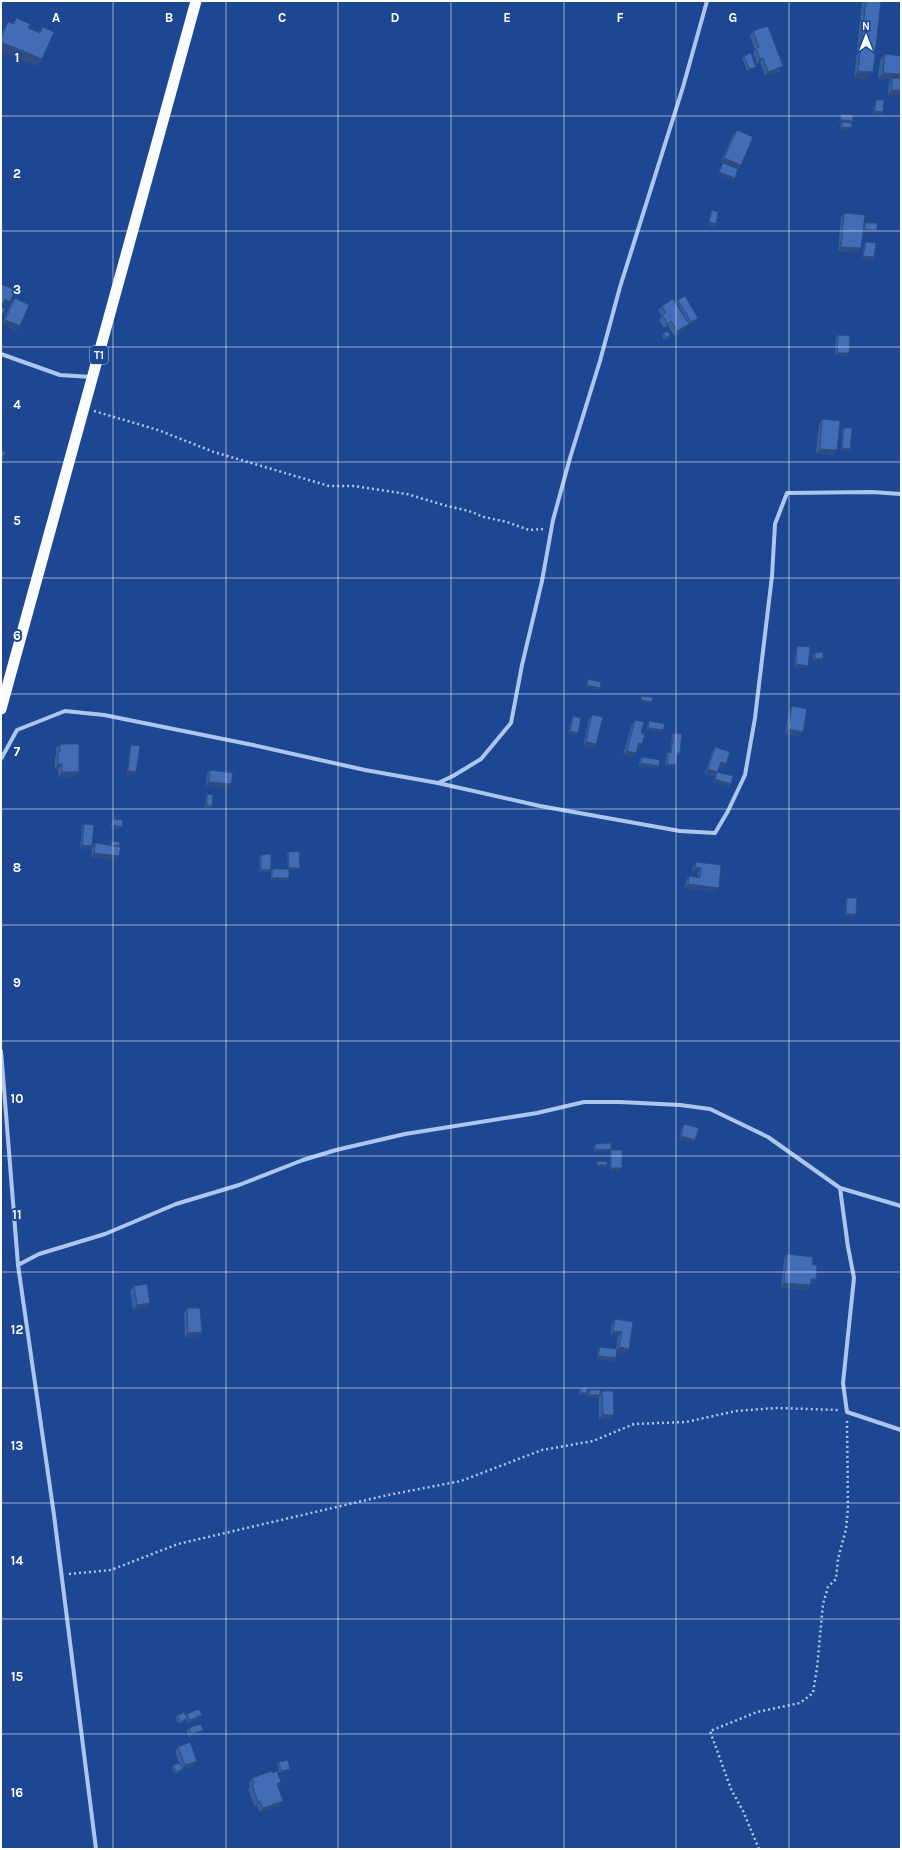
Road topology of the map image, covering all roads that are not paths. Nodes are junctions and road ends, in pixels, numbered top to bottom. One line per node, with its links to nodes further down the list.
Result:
1 (196, 1): 4 (highway, T1)
2 (707, 1): 8 (street)
3 (1, 354): 4 (street)
4 (93, 377): 6 (highway, T1)
5 (901, 494): 8 (street)
6 (1, 709)
7 (1, 759): 8 (street)
8 (438, 783)
9 (1, 1051): 12 (street)
10 (840, 1188): 11 (street); 12 (street); 13 (street)
11 (901, 1206)
12 (18, 1265): 14 (street)
13 (901, 1430)
14 (96, 1849)

